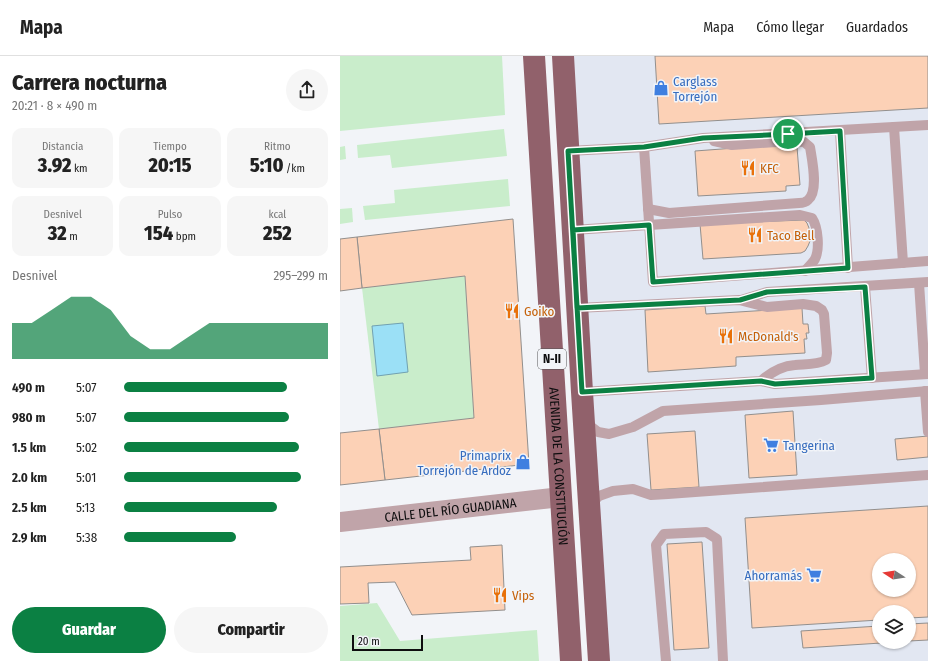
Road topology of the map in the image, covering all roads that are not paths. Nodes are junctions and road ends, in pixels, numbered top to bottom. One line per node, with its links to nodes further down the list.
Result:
1 (534, 56): 28 (main road, AVENIDA DE LA CONSTITUCIÓN / N-II)
2 (563, 56): 8 (main road, N-II)
3 (928, 125): 4 (lane)
4 (894, 127): 5 (lane); 13 (lane)
5 (840, 131): 6 (lane); 14 (lane)
6 (703, 138): 7 (lane); 9 (lane)
7 (644, 147): 8 (lane); 9 (lane)
8 (568, 151): 11 (main road, N-II)
9 (648, 209): 10 (lane)
10 (649, 225): 11 (lane); 15 (lane); 15 (lane)
11 (573, 230): 19 (main road, N-II)
12 (928, 261): 13 (lane)
13 (903, 263): 14 (lane)
14 (848, 268): 15 (lane)
15 (805, 271)
16 (924, 283): 17 (lane); 20 (lane)
17 (865, 287): 18 (lane); 21 (lane)
18 (740, 300): 19 (lane); 22 (lane)
19 (577, 308): 24 (main road, N-II)
20 (927, 374): 21 (lane)
21 (872, 378): 22 (lane)
22 (761, 381): 24 (lane)
23 (926, 391): 25 (lane); 26 (lane)
24 (582, 392): 25 (main road, N-II)
25 (584, 421): 29 (main road, N-II)
26 (928, 432)
27 (928, 475): 29 (lane)
28 (561, 497): 30 (street, CALLE DEL RÍO GUADIANA); 31 (main road, AVENIDA DE LA CONSTITUCIÓN / N-II)
29 (589, 505): 32 (main road, N-II)
30 (340, 522)
31 (571, 661)
32 (600, 661)
33 (666, 661): 34 (lane)
34 (722, 661)

